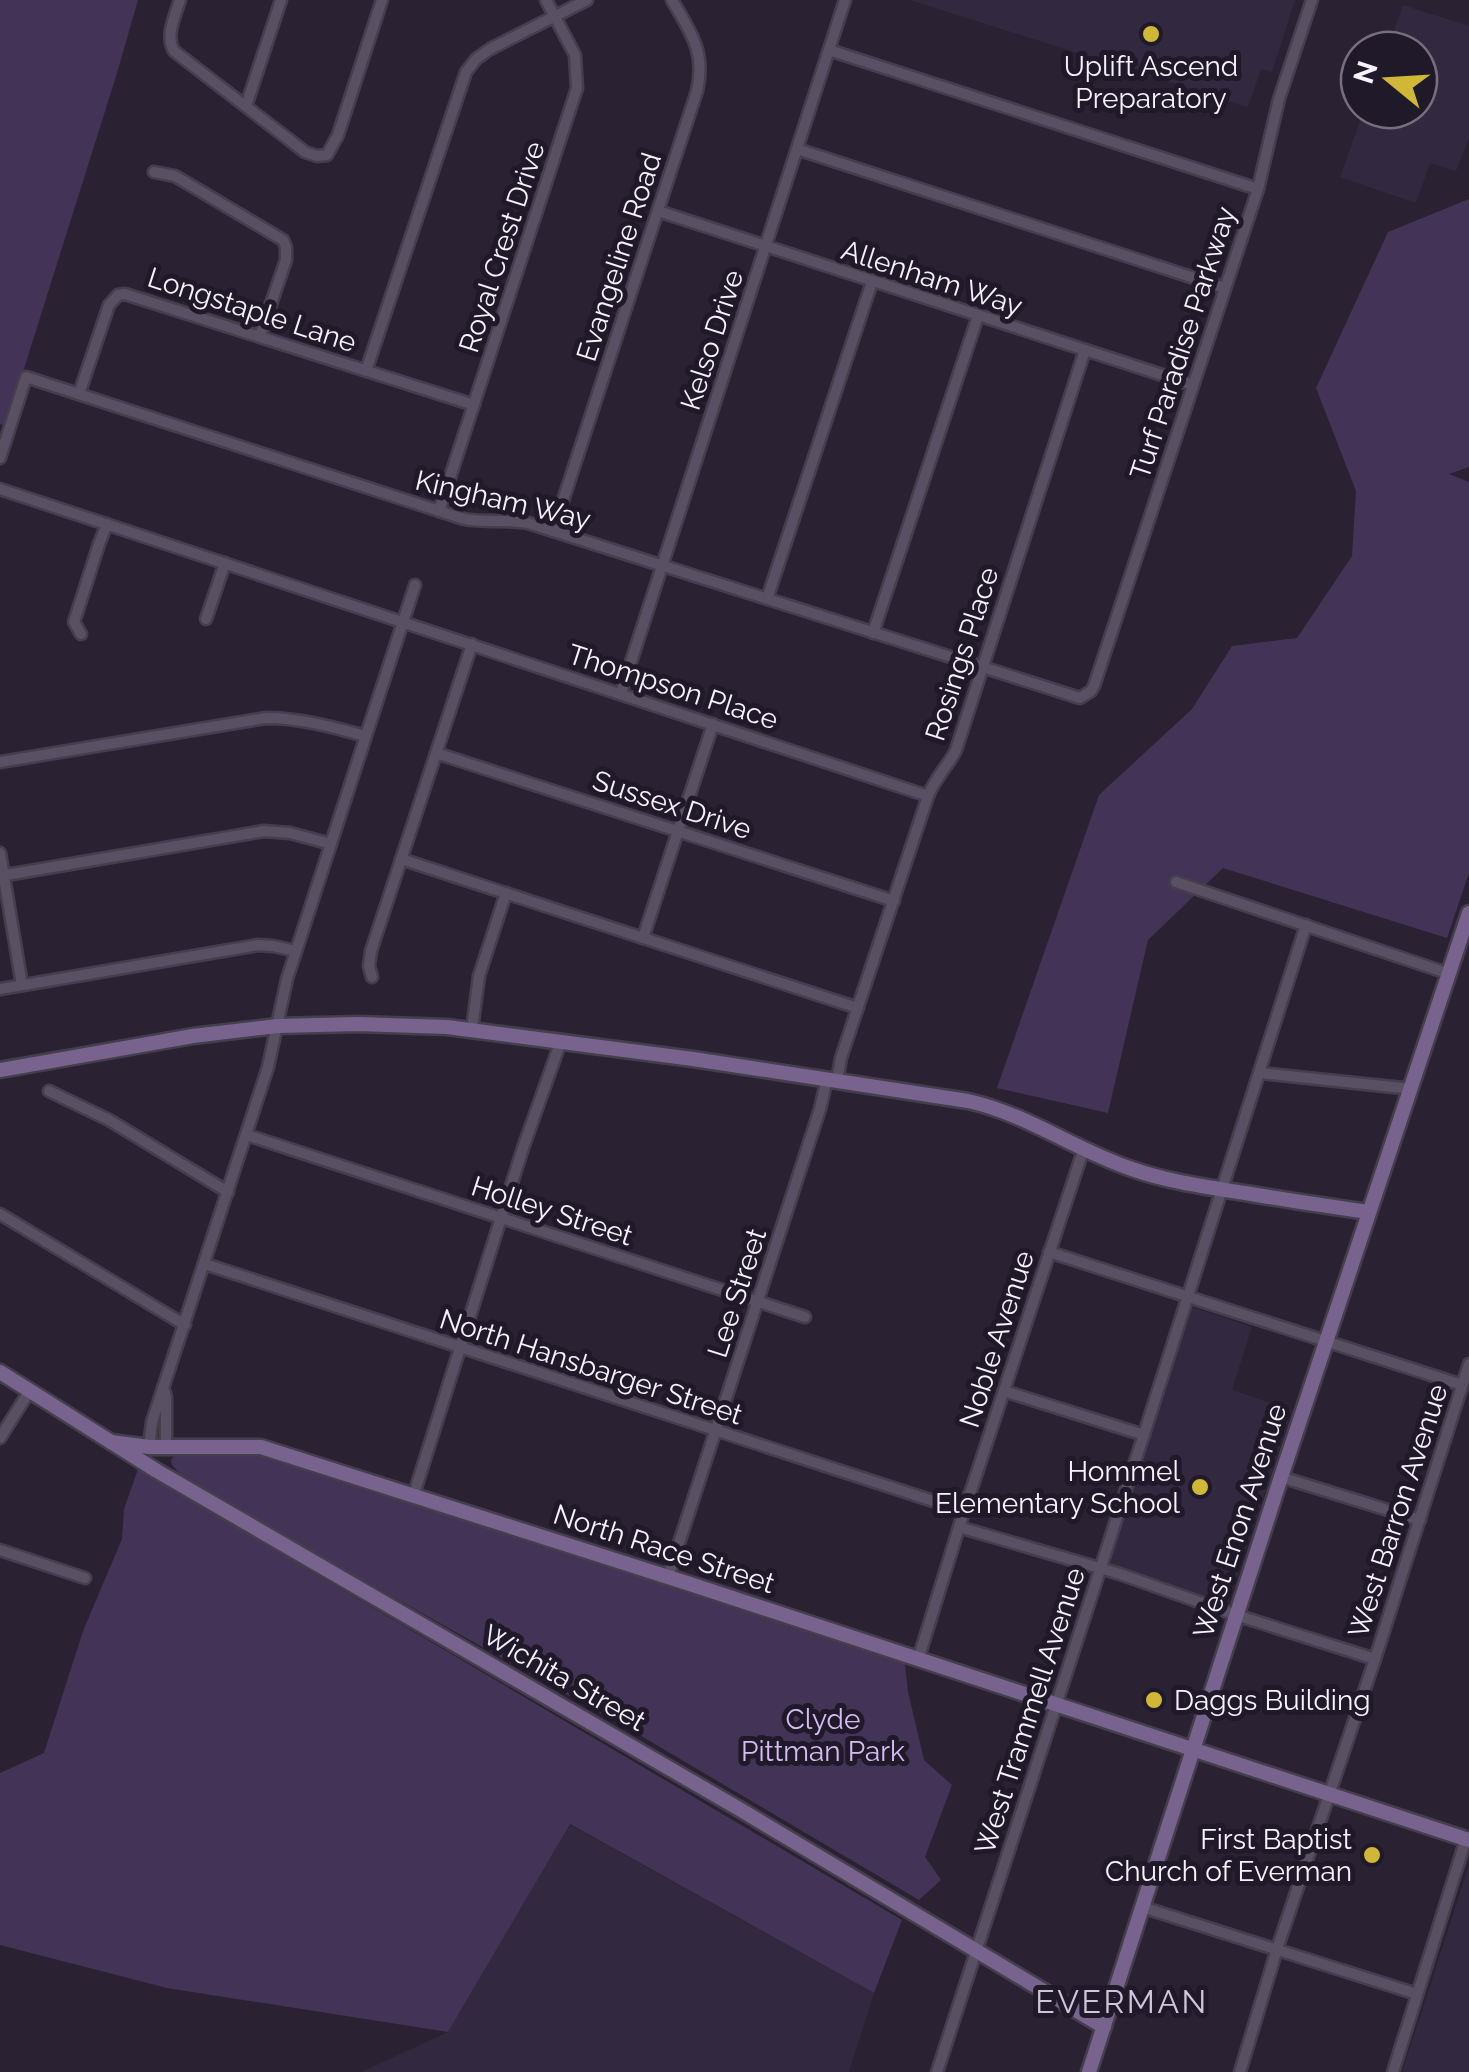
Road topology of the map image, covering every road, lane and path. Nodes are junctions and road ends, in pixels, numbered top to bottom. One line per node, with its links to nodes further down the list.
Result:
1 (180, 0): 11 (street)
2 (281, 0): 11 (street)
3 (382, 0): 11 (street)
4 (546, 0): 9 (street, Royal Crest Drive)
5 (586, 0): 9 (street)
6 (672, 0): 15 (street, Evangeline Road)
7 (845, 0): 10 (street, Kelso Drive)
8 (1312, 0): 14 (street, Turf Paradise Parkway)
9 (554, 16): 22 (street); 25 (street, Royal Crest Drive)
10 (829, 50): 12 (street, Kelso Drive); 14 (street)
11 (246, 106)
12 (797, 149): 16 (street, Kelso Drive); 18 (street)
13 (154, 172): 20 (street)
14 (1258, 190): 18 (street, Turf Paradise Parkway)
15 (658, 212): 16 (street, Allenham Way); 30 (street, Evangeline Road)
16 (765, 247): 17 (street, Allenham Way); 32 (street, Kelso Drive)
17 (872, 282): 19 (street, Allenham Way); 34 (street)
18 (1225, 288): 23 (street, Turf Paradise Parkway)
19 (978, 316): 21 (street, Allenham Way); 37 (street)
20 (260, 336): 22 (street, Longstaple Lane); 24 (street, Longstaple Lane)
21 (1085, 350): 23 (street, Allenham Way); 40 (street, Rosings Place)
22 (366, 370): 25 (street, Longstaple Lane)
23 (1193, 385): 42 (street, Turf Paradise Parkway)
24 (79, 394): 26 (street, Kingham Way); 28 (street, Kingham Way)
25 (474, 405): 28 (street, Royal Crest Drive)
26 (0, 458)
27 (0, 489): 29 (street, Thompson Place)
28 (439, 511): 30 (street, Kingham Way)
29 (107, 524): 31 (street, Thompson Place); 38 (street)
30 (553, 531): 32 (street, Kingham Way)
31 (225, 564): 35 (street); 36 (street, Thompson Place)
32 (662, 566): 34 (street, Kingham Way); 41 (street, Kelso Drive)
33 (415, 585): 36 (street)
34 (767, 599): 37 (street, Kingham Way)
35 (206, 619)
36 (403, 621): 39 (street, Thompson Place); 44 (street)
37 (874, 633): 40 (street, Kingham Way)
38 (80, 634)
39 (472, 644): 41 (street, Thompson Place); 45 (street)
40 (982, 668): 42 (street, Kingham Way); 47 (street, Rosings Place)
41 (621, 693): 43 (street, Thompson Place)
42 (1085, 696)
43 (713, 724): 47 (street, Thompson Place); 48 (street)
44 (366, 736): 46 (street); 49 (street)
45 (436, 753): 48 (street, Sussex Drive); 51 (street)
46 (0, 762)
47 (928, 796): 55 (street, Rosings Place)
48 (678, 831): 55 (street, Sussex Drive); 58 (street)
49 (330, 844): 52 (street); 59 (street)
50 (0, 853): 52 (street)
51 (401, 858): 54 (street); 61 (street)
52 (2, 876): 62 (street)
53 (1176, 882): 57 (street)
54 (506, 893): 58 (street); 66 (street)
55 (894, 900): 64 (street, Rosings Place)
56 (1469, 913): 60 (street, West Enon Avenue)
57 (1306, 925): 60 (street); 69 (street, West Trammell Avenue)
58 (643, 938): 64 (street)
59 (296, 951): 62 (street); 65 (street)
60 (1450, 974): 71 (street, West Enon Avenue)
61 (372, 977)
62 (22, 985): 63 (street)
63 (0, 989)
64 (858, 1008): 70 (street, Rosings Place)
65 (277, 1026): 66 (street); 68 (street); 73 (street)
66 (472, 1029): 67 (street)
67 (561, 1041): 70 (street); 79 (street)
68 (0, 1070)
69 (1260, 1073): 71 (street); 75 (street, West Trammell Avenue)
70 (832, 1080): 74 (street); 83 (street, Lee Street)
71 (1412, 1089): 77 (street, West Enon Avenue)
72 (49, 1091): 76 (street)
73 (247, 1135): 76 (street); 79 (street, Holley Street)
74 (1084, 1148): 75 (street); 80 (street, Noble Avenue)
75 (1221, 1190): 77 (street); 82 (street, West Trammell Avenue)
76 (228, 1192): 81 (street)
77 (1368, 1212): 86 (street, West Enon Avenue)
78 (0, 1214): 85 (street)
79 (501, 1217): 83 (street, Holley Street); 87 (street)
80 (1050, 1252): 82 (street); 93 (street, Noble Avenue)
81 (204, 1264): 85 (street); 87 (street, North Hansbarger Street)
82 (1188, 1296): 86 (street); 95 (street, West Trammell Avenue)
83 (757, 1302): 84 (street, Holley Street); 94 (street, Lee Street)
84 (804, 1317)
85 (184, 1326): 91 (street)
86 (1326, 1340): 90 (street); 101 (street, West Enon Avenue)
87 (460, 1348): 94 (street, North Hansbarger Street); 103 (street)
88 (1469, 1366): 90 (street, West Barron Avenue)
89 (0, 1372): 92 (street, Wichita Street)
90 (1462, 1385): 105 (street, West Barron Avenue)
91 (163, 1386): 98 (street); 99 (street)
92 (30, 1390): 96 (street); 97 (street, Wichita Street)
93 (1004, 1391): 95 (street); 104 (street, Noble Avenue)
94 (716, 1431): 104 (street, North Hansbarger Street); 109 (street, Lee Street)
95 (1144, 1435): 108 (street, West Trammell Avenue)
96 (0, 1438)
97 (111, 1442): 98 (street, North Race Street); 100 (street, Wichita Street)
98 (149, 1448): 99 (street, North Race Street); 100 (street)
99 (166, 1448): 102 (street); 103 (street, North Race Street)
100 (157, 1471): 102 (street, Wichita Street)
101 (1281, 1476): 105 (street); 111 (street, West Enon Avenue)
102 (188, 1488): 120 (street, Wichita Street)
103 (414, 1494): 109 (street, North Race Street)
104 (964, 1511): 106 (street, Noble Avenue)
105 (1420, 1520): 112 (street, West Barron Avenue)
106 (959, 1527): 108 (street); 113 (street, Noble Avenue)
107 (0, 1550): 110 (street)
108 (1100, 1568): 111 (street); 114 (street, West Trammell Avenue)
109 (668, 1577): 113 (street, North Race Street)
110 (85, 1578)
111 (1236, 1615): 112 (street); 115 (street, West Enon Avenue)
112 (1375, 1659): 116 (street, West Barron Avenue)
113 (918, 1660): 114 (street, North Race Street)
114 (1055, 1704): 115 (street, North Race Street); 120 (street, West Trammell Avenue)
115 (1192, 1750): 116 (street, North Race Street); 118 (street, West Enon Avenue)
116 (1328, 1794): 117 (street, North Race Street); 119 (street, West Barron Avenue)
117 (1468, 1840): 121 (street)
118 (1142, 1907): 119 (street); 122 (street, West Enon Avenue)
119 (1277, 1949): 121 (street); 125 (street, West Barron Avenue)
120 (975, 1950): 122 (street, Wichita Street); 123 (street, West Trammell Avenue)
121 (1418, 1994): 126 (street)
122 (1104, 2026): 124 (street, West Enon Avenue)
123 (937, 2072)
124 (1089, 2072)
125 (1240, 2072)
126 (1393, 2072)

